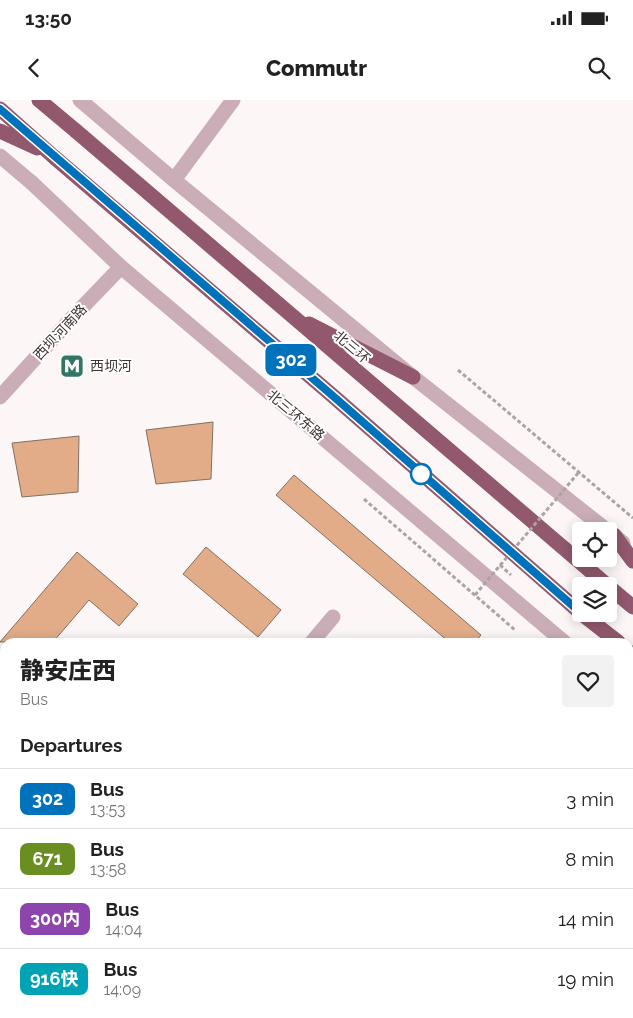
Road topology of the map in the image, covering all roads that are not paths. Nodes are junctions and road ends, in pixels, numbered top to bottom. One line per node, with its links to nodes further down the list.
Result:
1 (39, 100): 10 (highway, 北三环, bridge)
2 (80, 100): 8 (street)
3 (233, 100): 8 (street)
4 (0, 109): 7 (highway, bridge)
5 (0, 130): 7 (highway, bridge)
6 (0, 156): 9 (street, 北三环东路, bridge)
7 (54, 157): 20 (highway)
8 (174, 180): 11 (street)
9 (121, 267): 12 (street, 西坝河南路); 25 (street, 北三环东路)
10 (288, 313): 11 (highway); 18 (highway, 北三环)
11 (413, 377): 13 (street)
12 (0, 397)
13 (597, 522)
14 (617, 538): 16 (street)
15 (617, 539): 17 (highway)
16 (633, 553)
17 (633, 561)
18 (597, 577)
19 (617, 594): 21 (highway, 北三环)
20 (572, 605)
21 (633, 607)
22 (333, 617): 24 (street)
23 (592, 622): 26 (highway)
24 (315, 638)
25 (559, 638)
26 (613, 638)

